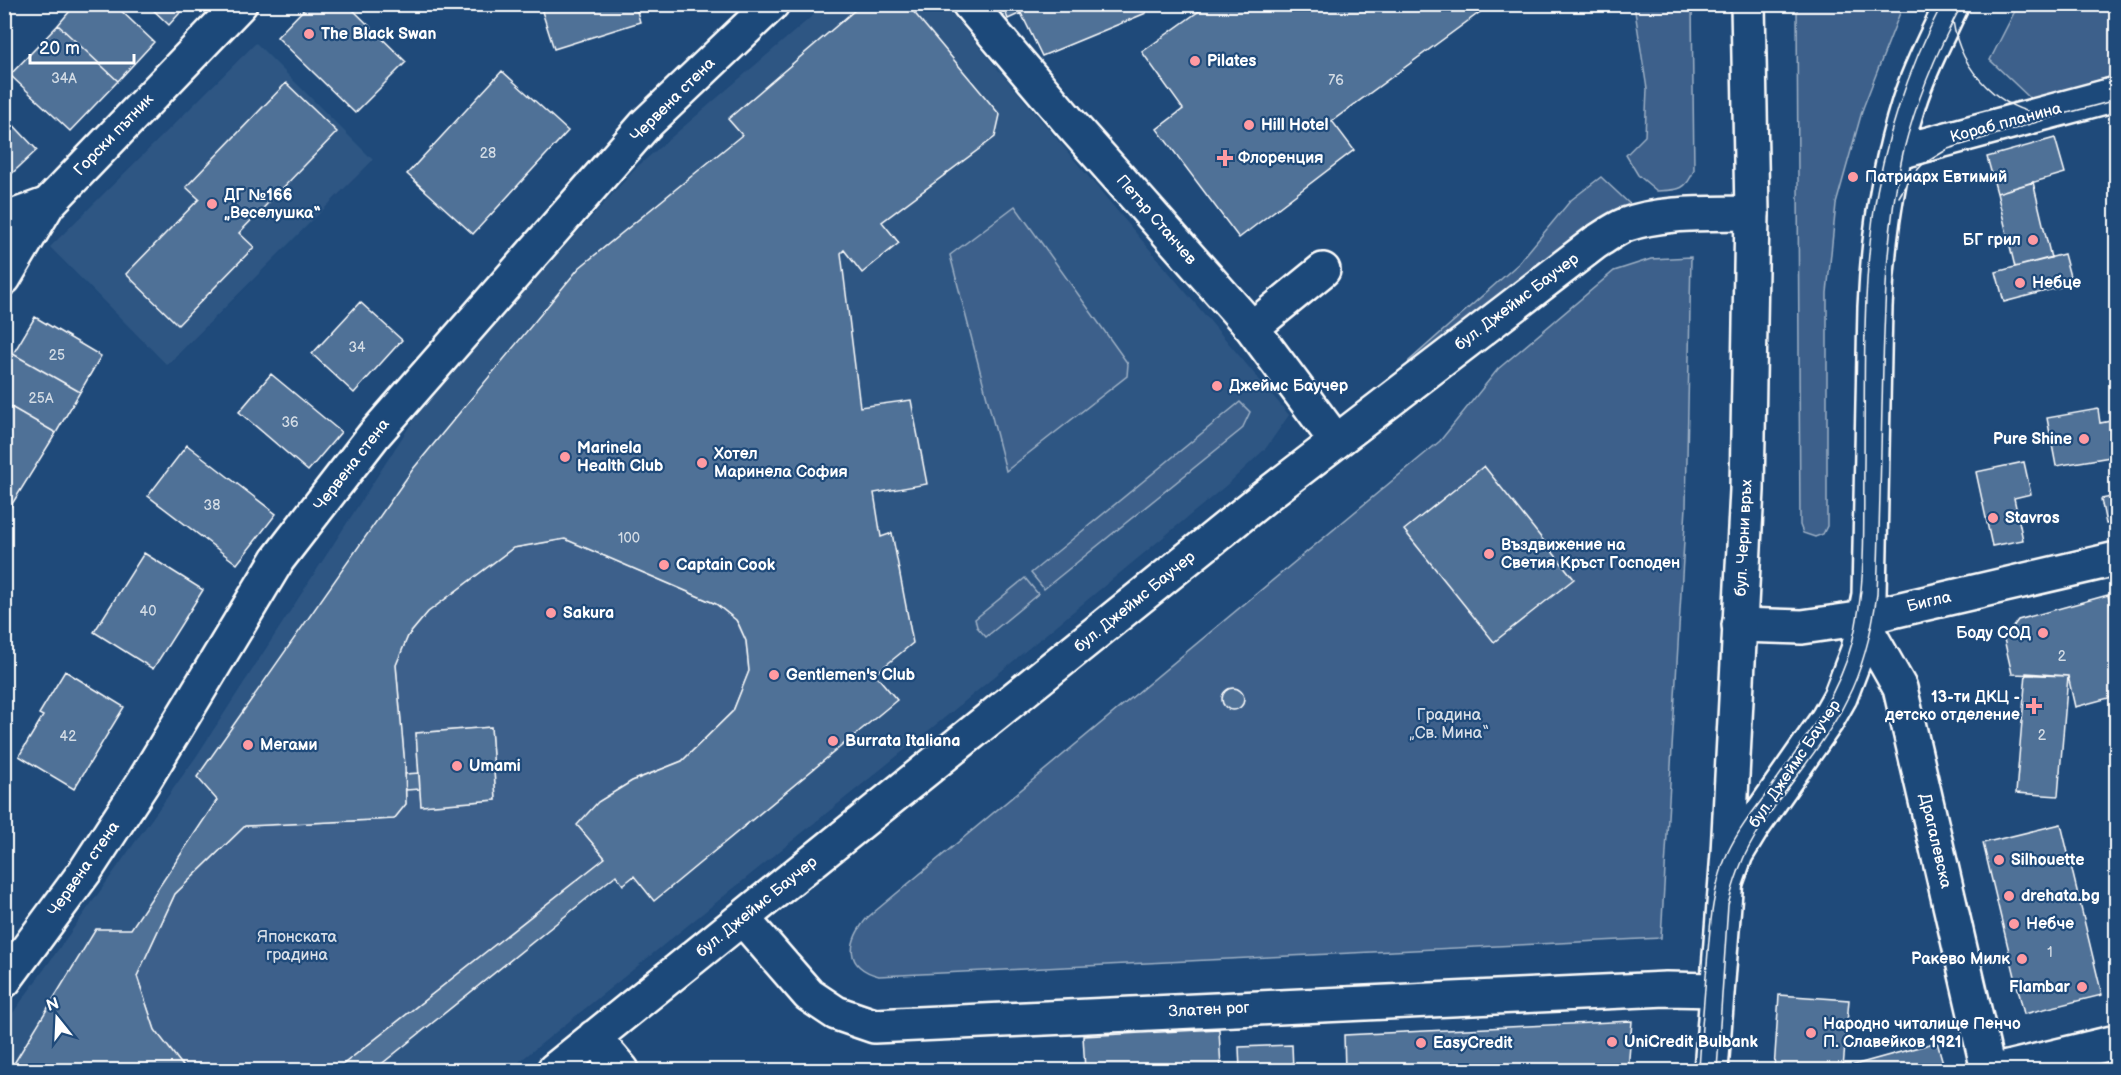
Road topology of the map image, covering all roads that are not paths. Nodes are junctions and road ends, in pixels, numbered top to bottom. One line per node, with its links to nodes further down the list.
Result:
1 (240, 4): 8 (street, Горски пътник)
2 (772, 4): 20 (street, Червена стена)
3 (969, 4): 13 (street, Петър Станчев)
4 (1749, 4): 9 (street, бул. Черни връх)
5 (1952, 4): 7 (street, бул. Джеймс Баучер)
6 (2116, 94): 7 (street, Кораб планина)
7 (1895, 153): 16 (street, бул. Джеймс Баучер)
8 (48, 204): 10 (street); 12 (street, Горски пътник)
9 (1752, 213): 14 (street, бул. Джеймс Баучер); 17 (street, бул. Черни връх)
10 (4, 220)
11 (1323, 270): 13 (street)
12 (4, 278)
13 (1252, 328): 14 (street, Петър Станчев)
14 (1336, 441): 19 (street, бул. Джеймс Баучер)
15 (2116, 559): 16 (street, Бигла)
16 (1866, 617): 17 (street, Бигла); 18 (street, бул. Джеймс Баучер); 27 (street, Драгалевска)
17 (1739, 625): 18 (street, бул. Черни връх)
18 (1724, 886): 21 (street, бул. Черни връх)
19 (743, 919): 21 (street, Златен рог); 22 (street, бул. Джеймс Баучер)
20 (4, 981)
21 (1717, 990): 26 (street, бул. Черни връх)
22 (594, 1037): 24 (street, бул. Джеймс Баучер); 25 (street)
23 (2116, 1042): 28 (street)
24 (554, 1071)
25 (622, 1071)
26 (1711, 1071)
27 (1988, 1071)
28 (1999, 1071)

